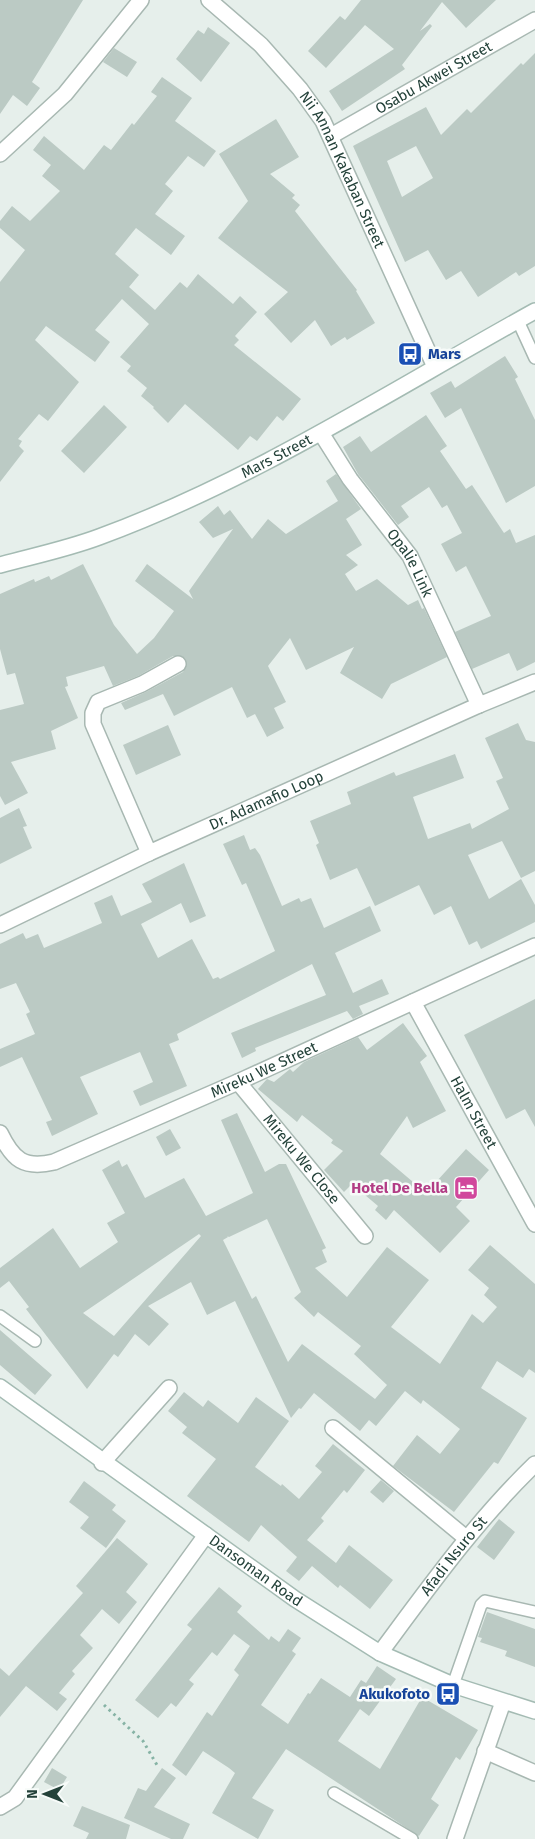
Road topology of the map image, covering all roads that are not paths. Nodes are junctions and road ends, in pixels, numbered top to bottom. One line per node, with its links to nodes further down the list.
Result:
1 (141, 0): 5 (street)
2 (209, 0): 4 (street, Nii Annan Kakaban Street)
3 (535, 20): 4 (street, Osabu Akwei Street)
4 (331, 136): 9 (street, Nii Annan Kakaban Street)
5 (0, 154)
6 (535, 311): 7 (street, Mars Street)
7 (518, 320): 8 (lane); 9 (street, Mars Street)
8 (535, 358)
9 (435, 367): 10 (street, Mars Street)
10 (321, 433): 11 (street, Mars Street); 14 (street, Opalie Link)
11 (0, 565)
12 (178, 664): 15 (street)
13 (535, 682): 14 (street, Dr. Adamafio Loop)
14 (479, 705): 15 (street, Dr. Adamafio Loop)
15 (149, 853): 16 (street, Dr. Adamafio Loop)
16 (0, 925)
17 (535, 946): 18 (street, Mireku We Street)
18 (413, 1002): 19 (street, Mireku We Street); 21 (street, Halm Street)
19 (238, 1082): 20 (street, Mireku We Street); 22 (street, Mireku We Close)
20 (0, 1133)
21 (535, 1224)
22 (365, 1236)
23 (0, 1316): 24 (lane)
24 (34, 1340)
25 (0, 1387): 28 (street, Dansoman Road)
26 (169, 1388): 28 (street)
27 (333, 1428): 33 (street)
28 (102, 1462): 32 (street, Dansoman Road)
29 (535, 1464): 30 (street, Afadi Nsuro St)
30 (519, 1480): 31 (street); 33 (street, Afadi Nsuro St)
31 (535, 1484)
32 (206, 1535): 35 (street, Dansoman Road); 42 (street)
33 (466, 1538): 35 (street, Afadi Nsuro St)
34 (534, 1612): 36 (lane)
35 (380, 1653): 36 (street, Dansoman Road)
36 (453, 1685): 37 (street, Dansoman Road)
37 (503, 1702): 38 (street, Dansoman Road); 39 (street)
38 (535, 1711)
39 (485, 1751): 40 (street); 44 (street)
40 (535, 1774)
41 (334, 1793): 43 (lane)
42 (0, 1807)
43 (412, 1839)
44 (456, 1839)

